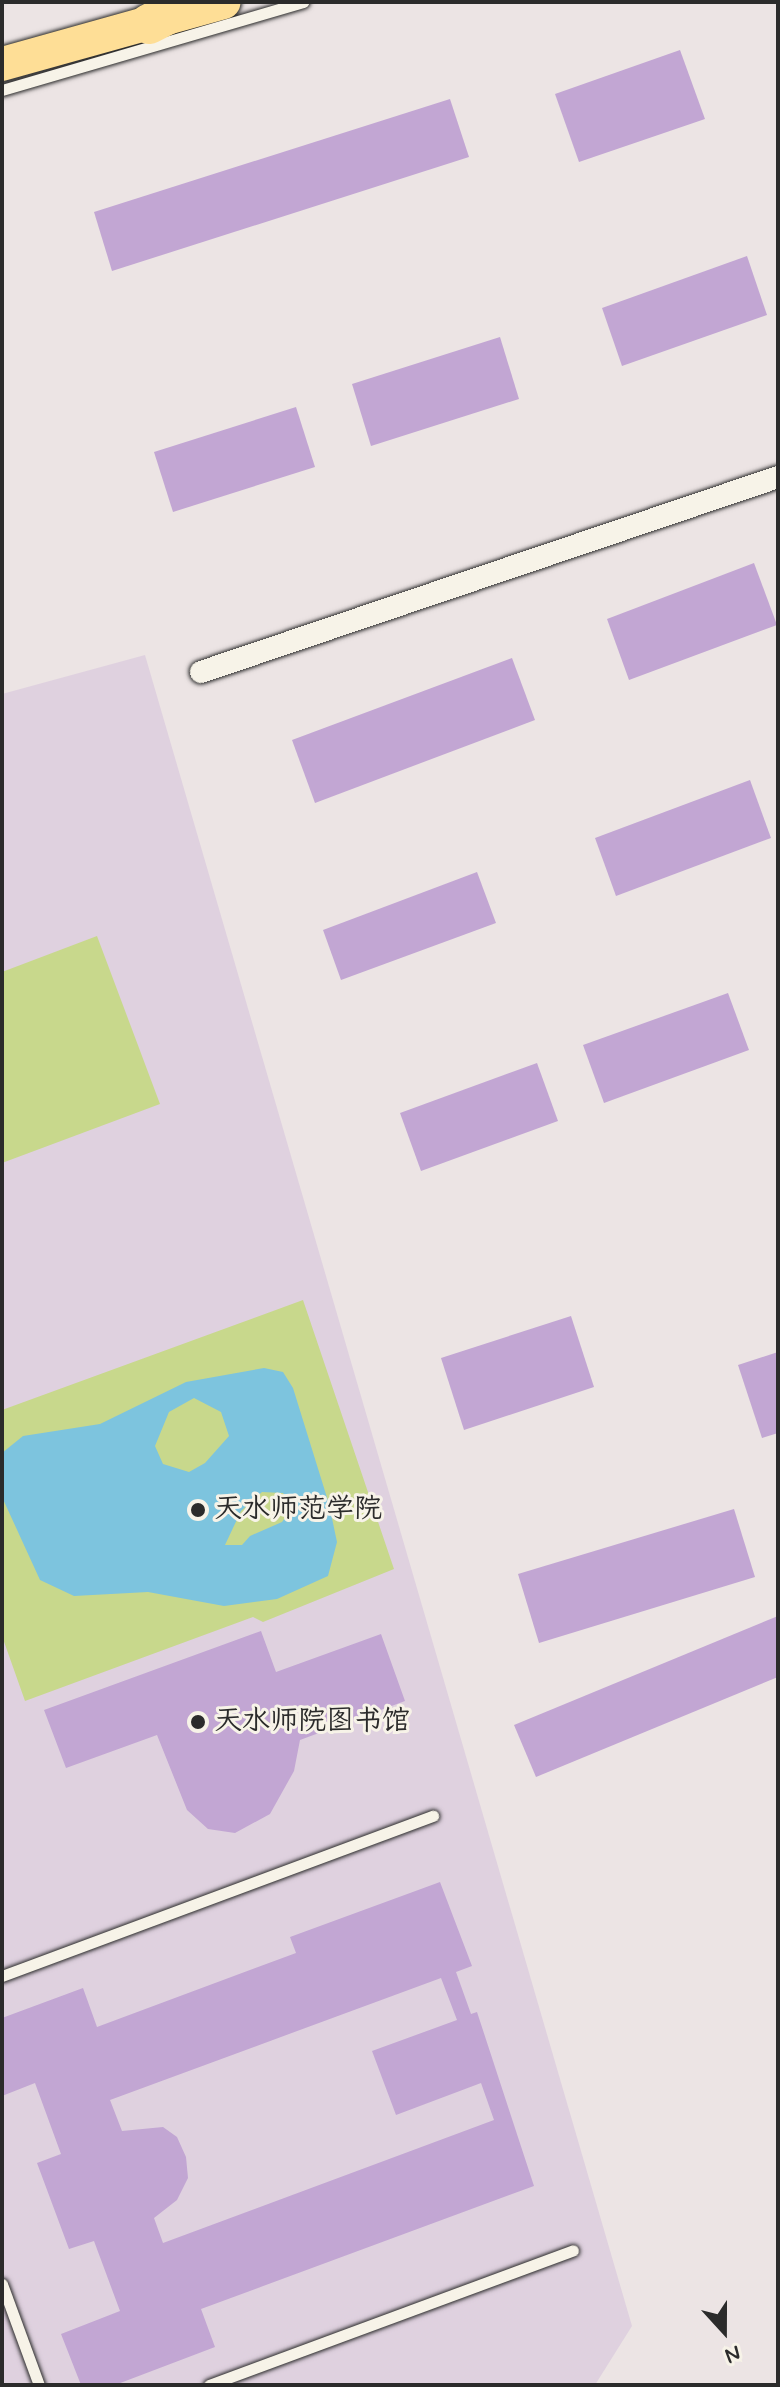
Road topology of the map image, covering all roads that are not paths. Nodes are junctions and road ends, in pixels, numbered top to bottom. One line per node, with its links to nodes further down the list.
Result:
1 (192, 2): 4 (highway)
2 (224, 2): 4 (main road)
3 (303, 2): 6 (lane)
4 (149, 24): 5 (main road)
5 (2, 64)
6 (2, 90)
7 (778, 477): 8 (street)
8 (201, 672)
9 (433, 1816): 10 (lane)
10 (2, 1976)
11 (573, 2250): 14 (lane)
12 (2, 2284): 13 (lane)
13 (39, 2385)
14 (209, 2385)

